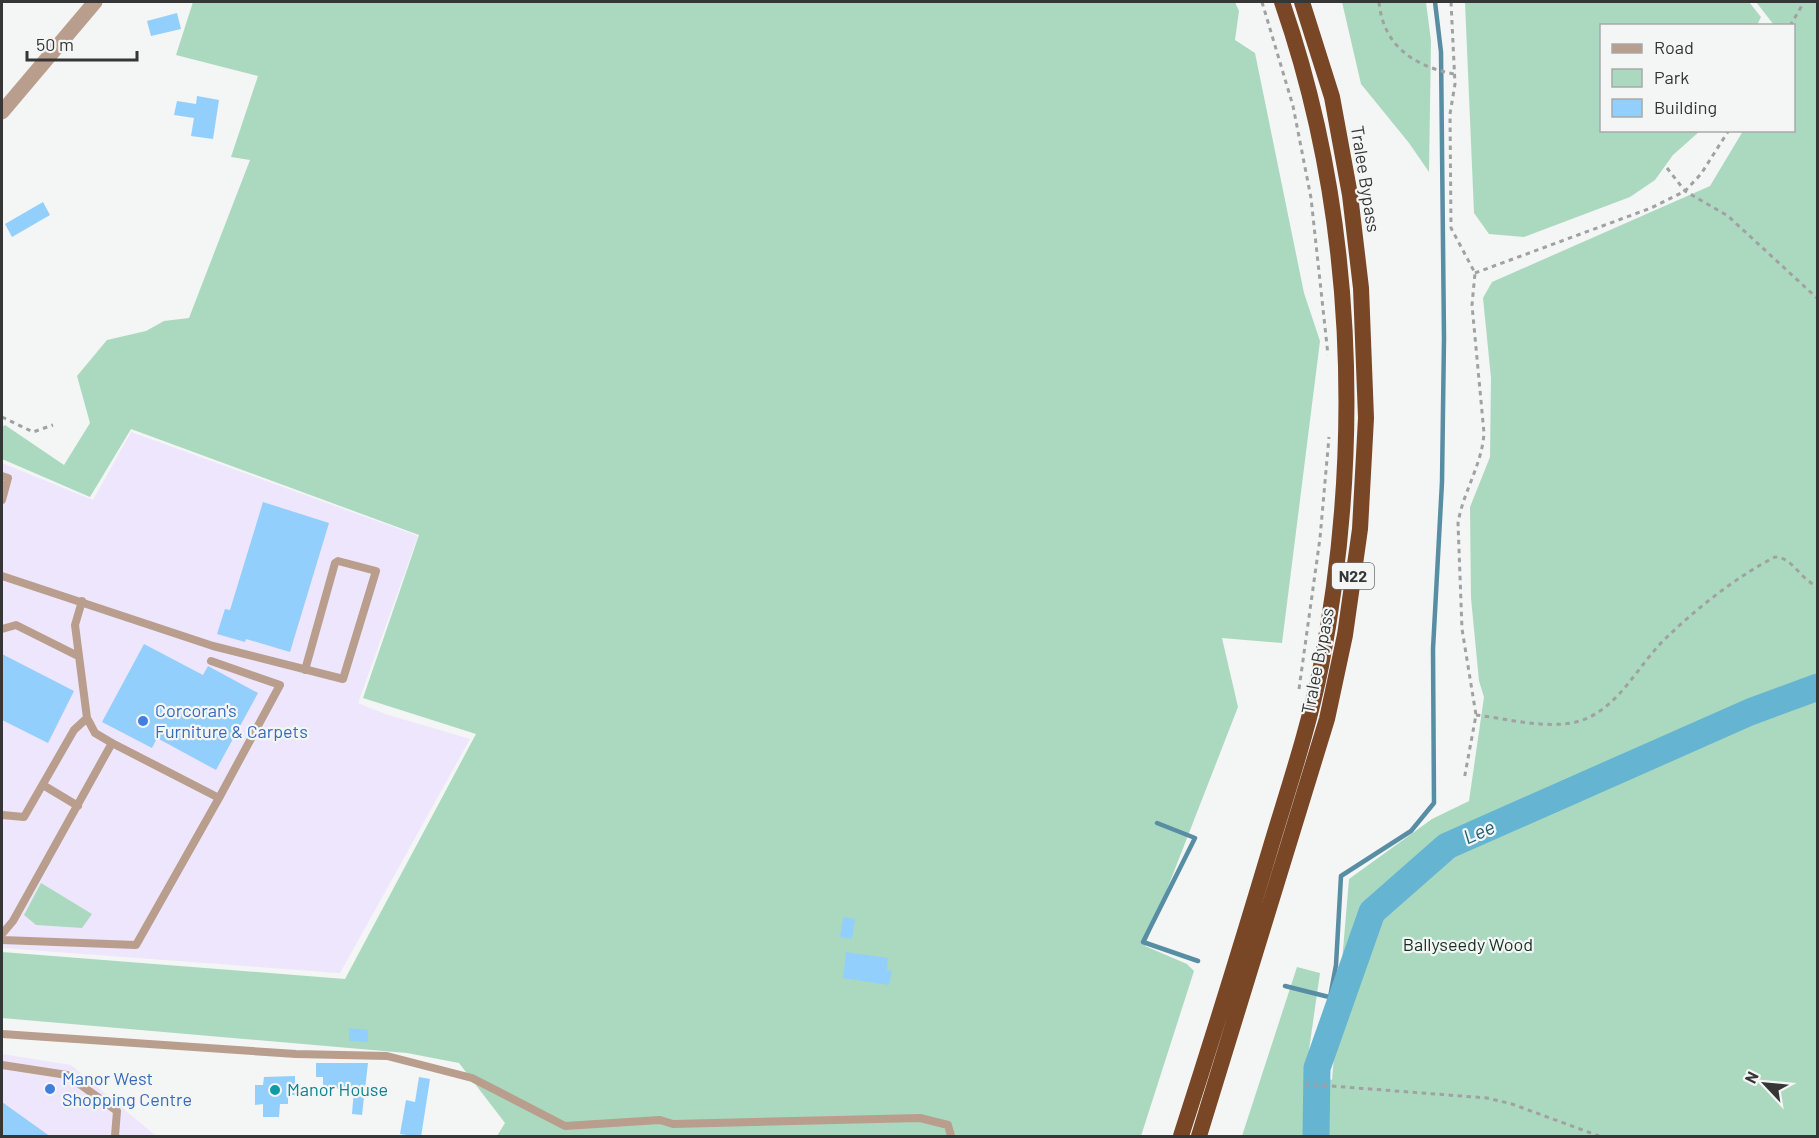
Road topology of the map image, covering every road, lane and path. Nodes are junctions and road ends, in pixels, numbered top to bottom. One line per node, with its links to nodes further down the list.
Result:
1 (95, 2): 10 (street)
2 (1262, 2): 16 (path)
3 (1282, 2): 45 (highway, Tralee Bypass / N22)
4 (1302, 2): 46 (highway, Tralee Bypass / N22)
5 (1379, 2): 9 (path)
6 (1451, 2): 9 (path)
7 (1804, 2): 8 (path)
8 (1791, 24)
9 (1454, 74): 14 (path)
10 (2, 112)
11 (1728, 132): 13 (path)
12 (1667, 168): 13 (path)
13 (1685, 190): 14 (path); 15 (path)
14 (1475, 273): 30 (path)
15 (1818, 299)
16 (1328, 356)
17 (2, 417): 18 (path)
18 (52, 424)
19 (1329, 428): 29 (path)
20 (2, 476): 21 (lane)
21 (2, 500)
22 (2, 576): 24 (lane)
23 (1818, 587): 30 (path)
24 (82, 601): 26 (lane); 28 (lane)
25 (2, 629): 26 (lane)
26 (78, 656): 31 (lane)
27 (211, 661): 35 (lane)
28 (305, 670): 28 (lane)
29 (1298, 693)
30 (1476, 715): 33 (path)
31 (87, 718): 32 (lane); 34 (lane)
32 (112, 743): 35 (lane); 36 (lane)
33 (1464, 780)
34 (43, 785): 36 (lane); 37 (lane)
35 (219, 798): 39 (lane)
36 (78, 806): 38 (lane)
37 (2, 815)
38 (2, 934)
39 (2, 940)
40 (2, 1034): 44 (lane)
41 (2, 1065): 43 (lane)
42 (1305, 1084): 47 (path)
43 (115, 1137)
44 (951, 1137)
45 (1181, 1137)
46 (1199, 1137)
47 (1599, 1137)

